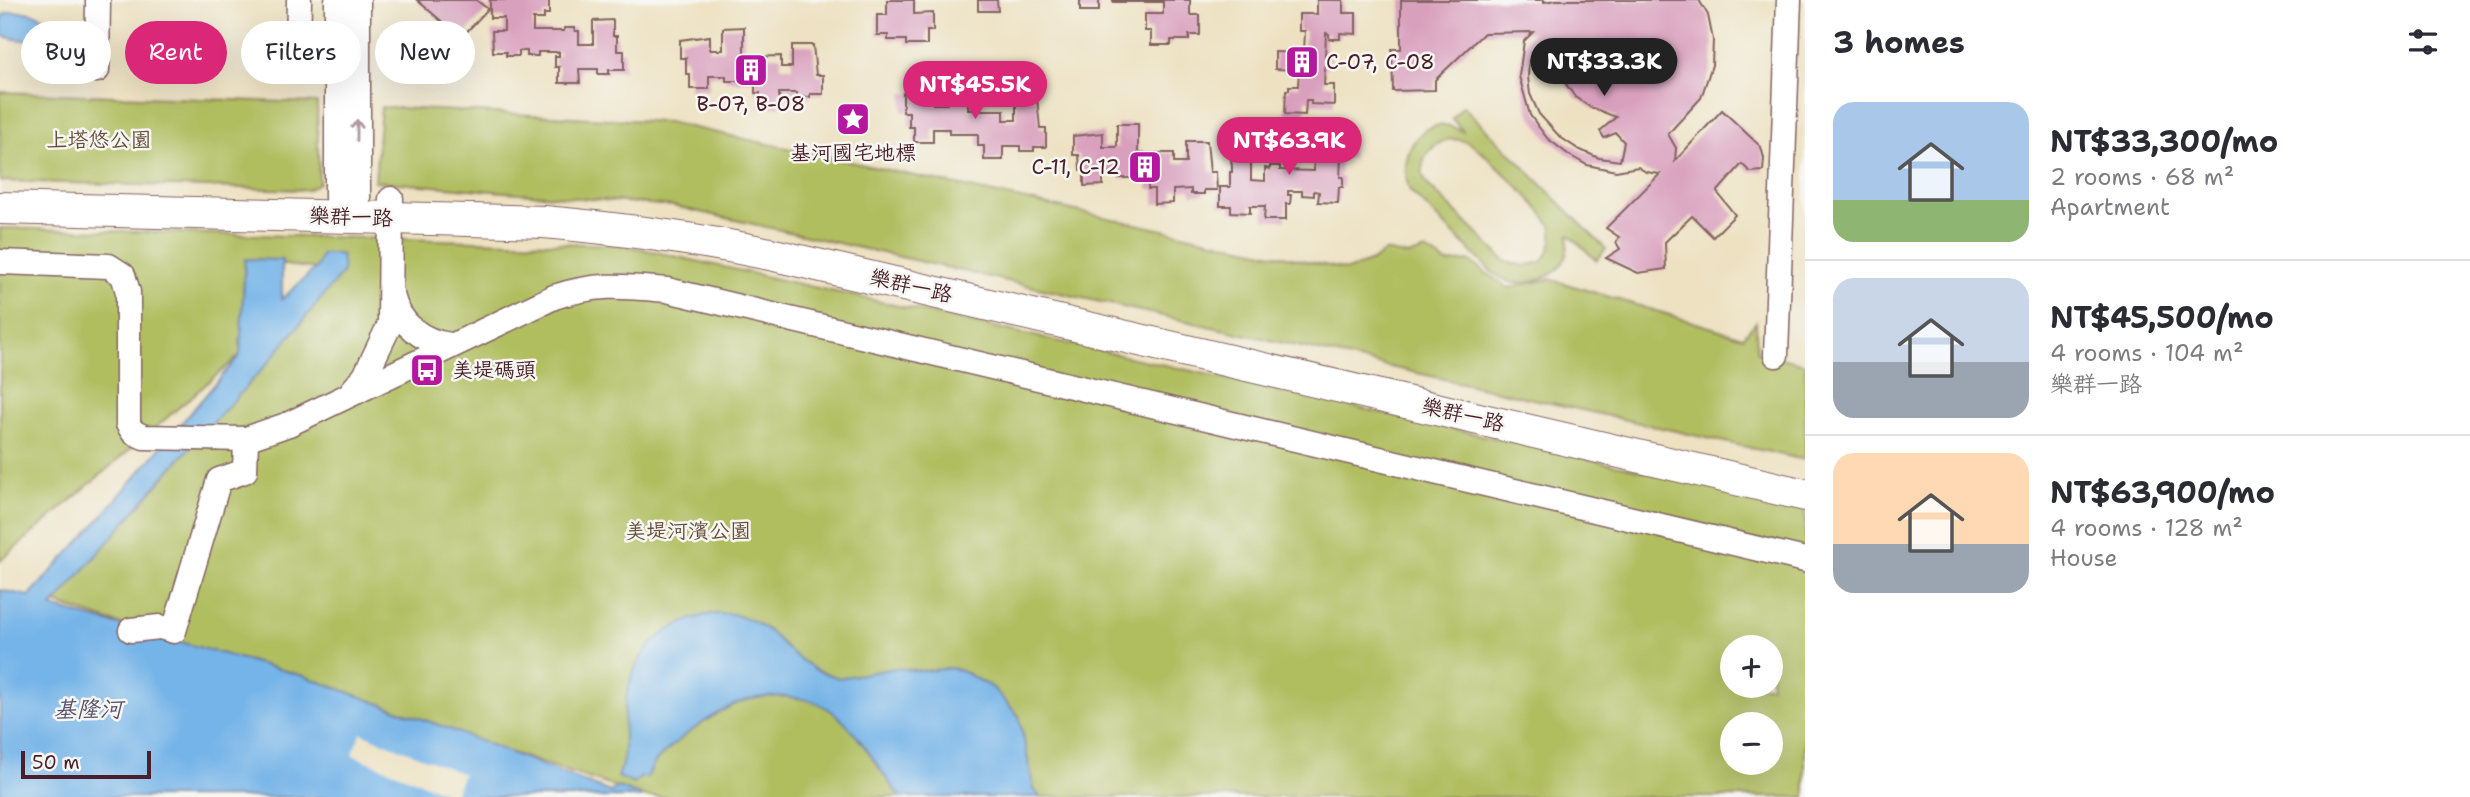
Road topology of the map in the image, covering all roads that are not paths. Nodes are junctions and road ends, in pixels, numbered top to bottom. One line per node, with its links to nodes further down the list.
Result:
1 (98, 0): 6 (street)
2 (299, 0): 7 (street)
3 (337, 0): 10 (street)
4 (358, 0): 10 (street, one-way to 4)
5 (1789, 0): 8 (street)
6 (98, 21)
7 (299, 21)
8 (1795, 133): 16 (street)
9 (0, 188): 10 (main road, 樂群一路)
10 (347, 204): 11 (main road, 樂群一路); 12 (main road, 樂群一路)
11 (0, 208)
12 (391, 209): 14 (street); 19 (main road, 樂群一路); 20 (main road, 樂群一路)
13 (0, 262): 18 (street)
14 (391, 295): 15 (street); 17 (street)
15 (450, 345): 17 (street); 21 (street)
16 (1776, 355)
17 (343, 399): 18 (street)
18 (246, 439): 22 (street)
19 (1805, 475)
20 (1805, 495)
21 (1805, 560)
22 (131, 629)

